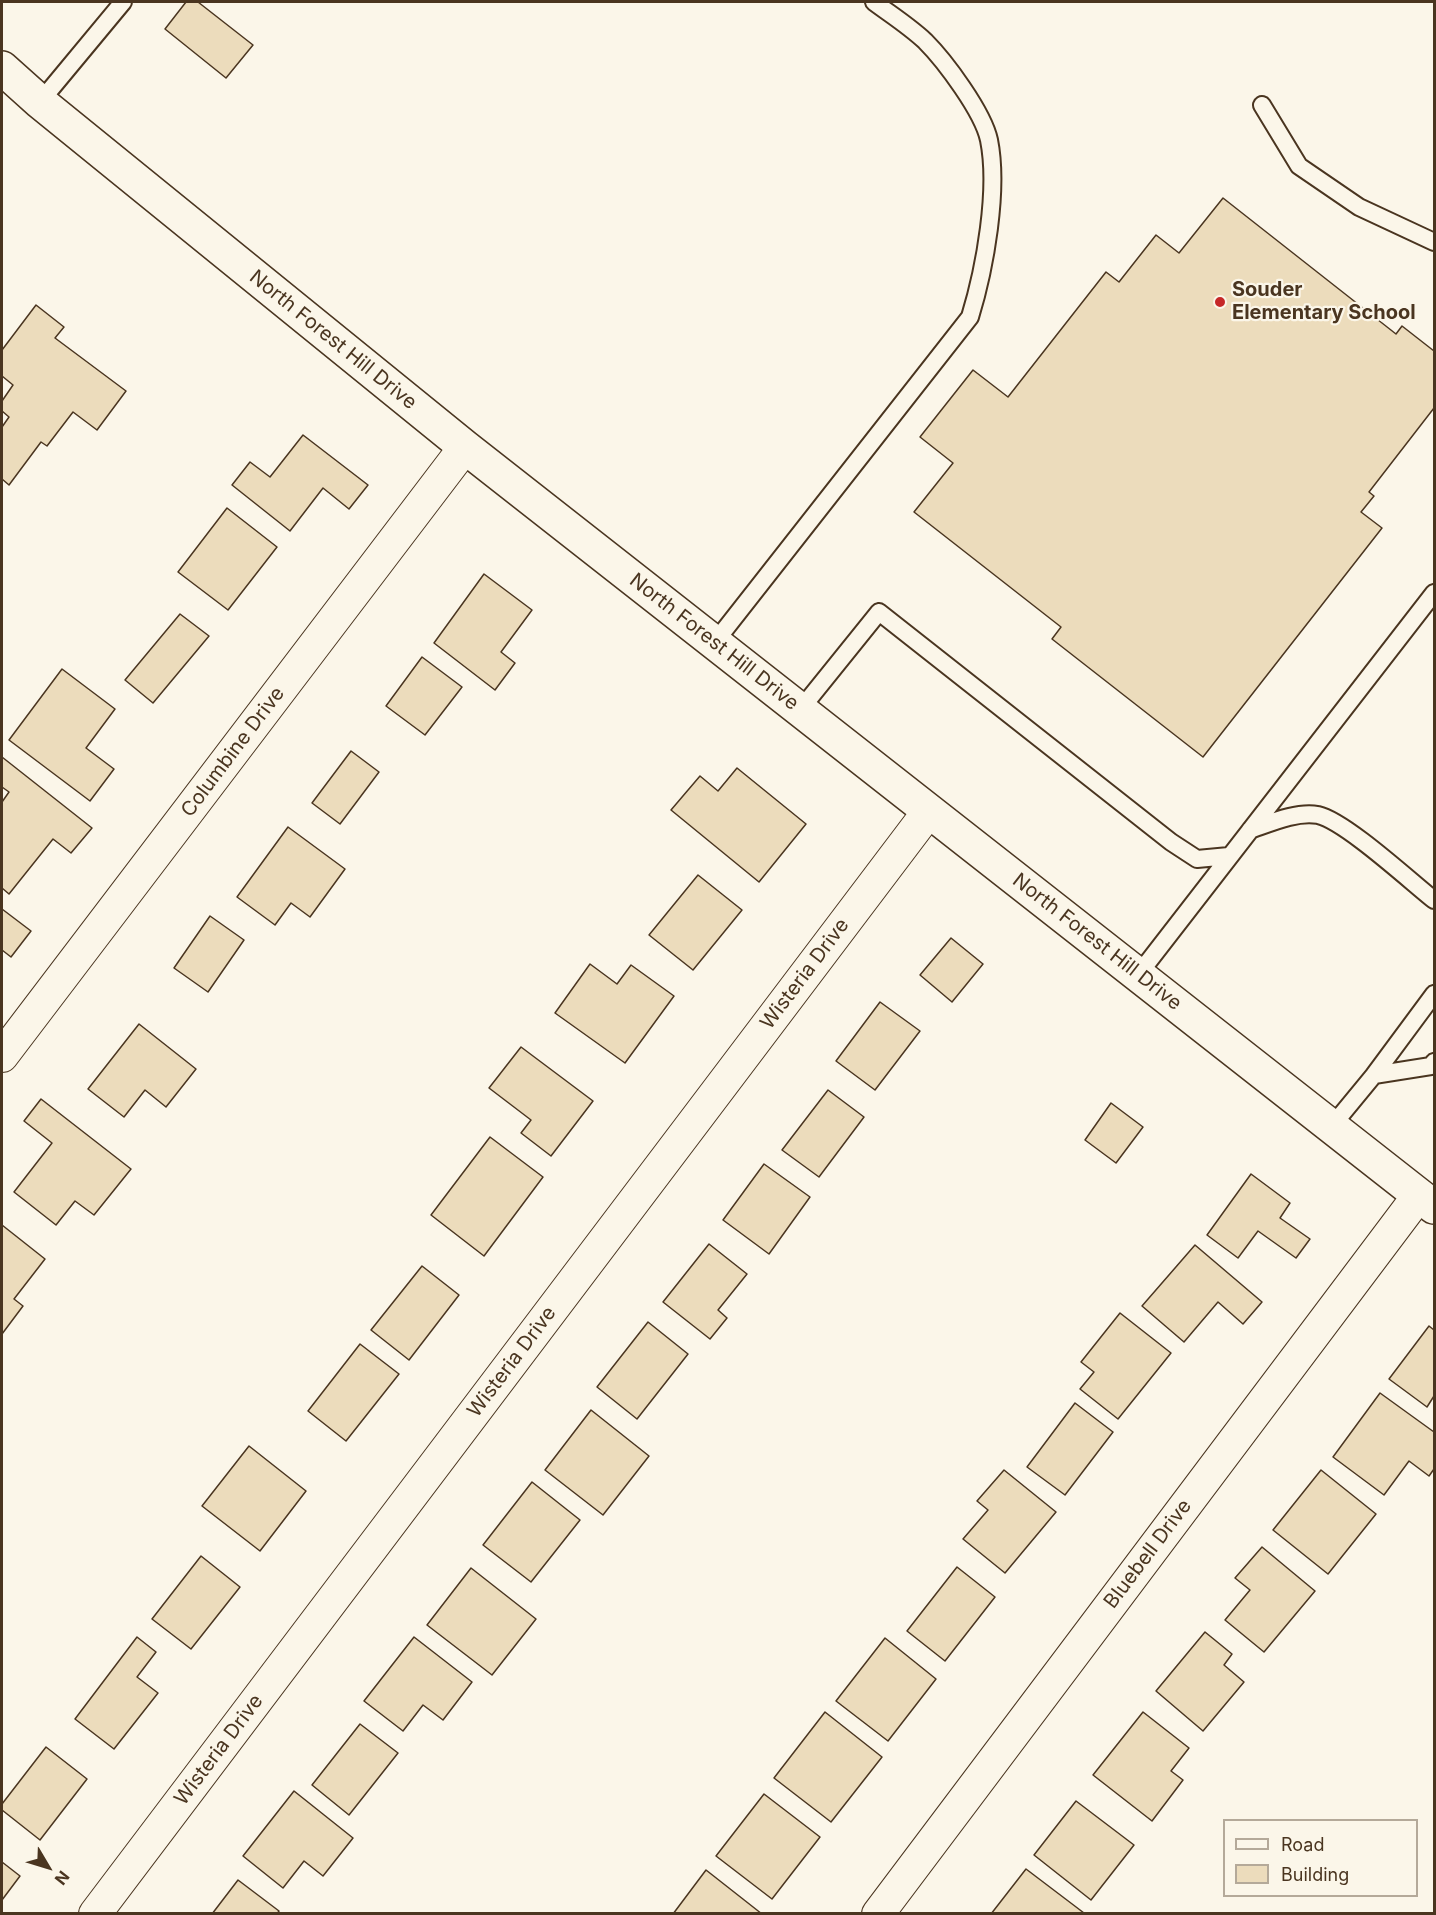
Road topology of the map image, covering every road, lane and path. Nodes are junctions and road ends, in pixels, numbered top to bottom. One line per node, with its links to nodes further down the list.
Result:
1 (123, 2): 4 (lane)
2 (874, 2): 9 (lane)
3 (2, 68): 4 (main road, North Forest Hill Drive)
4 (40, 102): 7 (main road, North Forest Hill Drive)
5 (1262, 105): 6 (lane)
6 (1434, 242)
7 (465, 447): 9 (main road, North Forest Hill Drive); 17 (street, Columbine Drive)
8 (1434, 593): 12 (lane)
9 (715, 642): 10 (main road, North Forest Hill Drive)
10 (800, 710): 11 (main road, North Forest Hill Drive); 13 (lane)
11 (929, 811): 15 (main road, North Forest Hill Drive); 22 (street, Wisteria Drive)
12 (1250, 830): 13 (lane); 14 (lane)
13 (1229, 856): 15 (lane)
14 (1434, 900)
15 (1138, 975): 20 (main road, North Forest Hill Drive)
16 (1434, 994): 19 (lane)
17 (2, 1056)
18 (1434, 1062): 19 (lane)
19 (1374, 1075): 20 (lane)
20 (1332, 1126): 21 (main road, North Forest Hill Drive)
21 (1427, 1201): 23 (street, Bluebell Drive)
22 (95, 1914)
23 (878, 1914)

